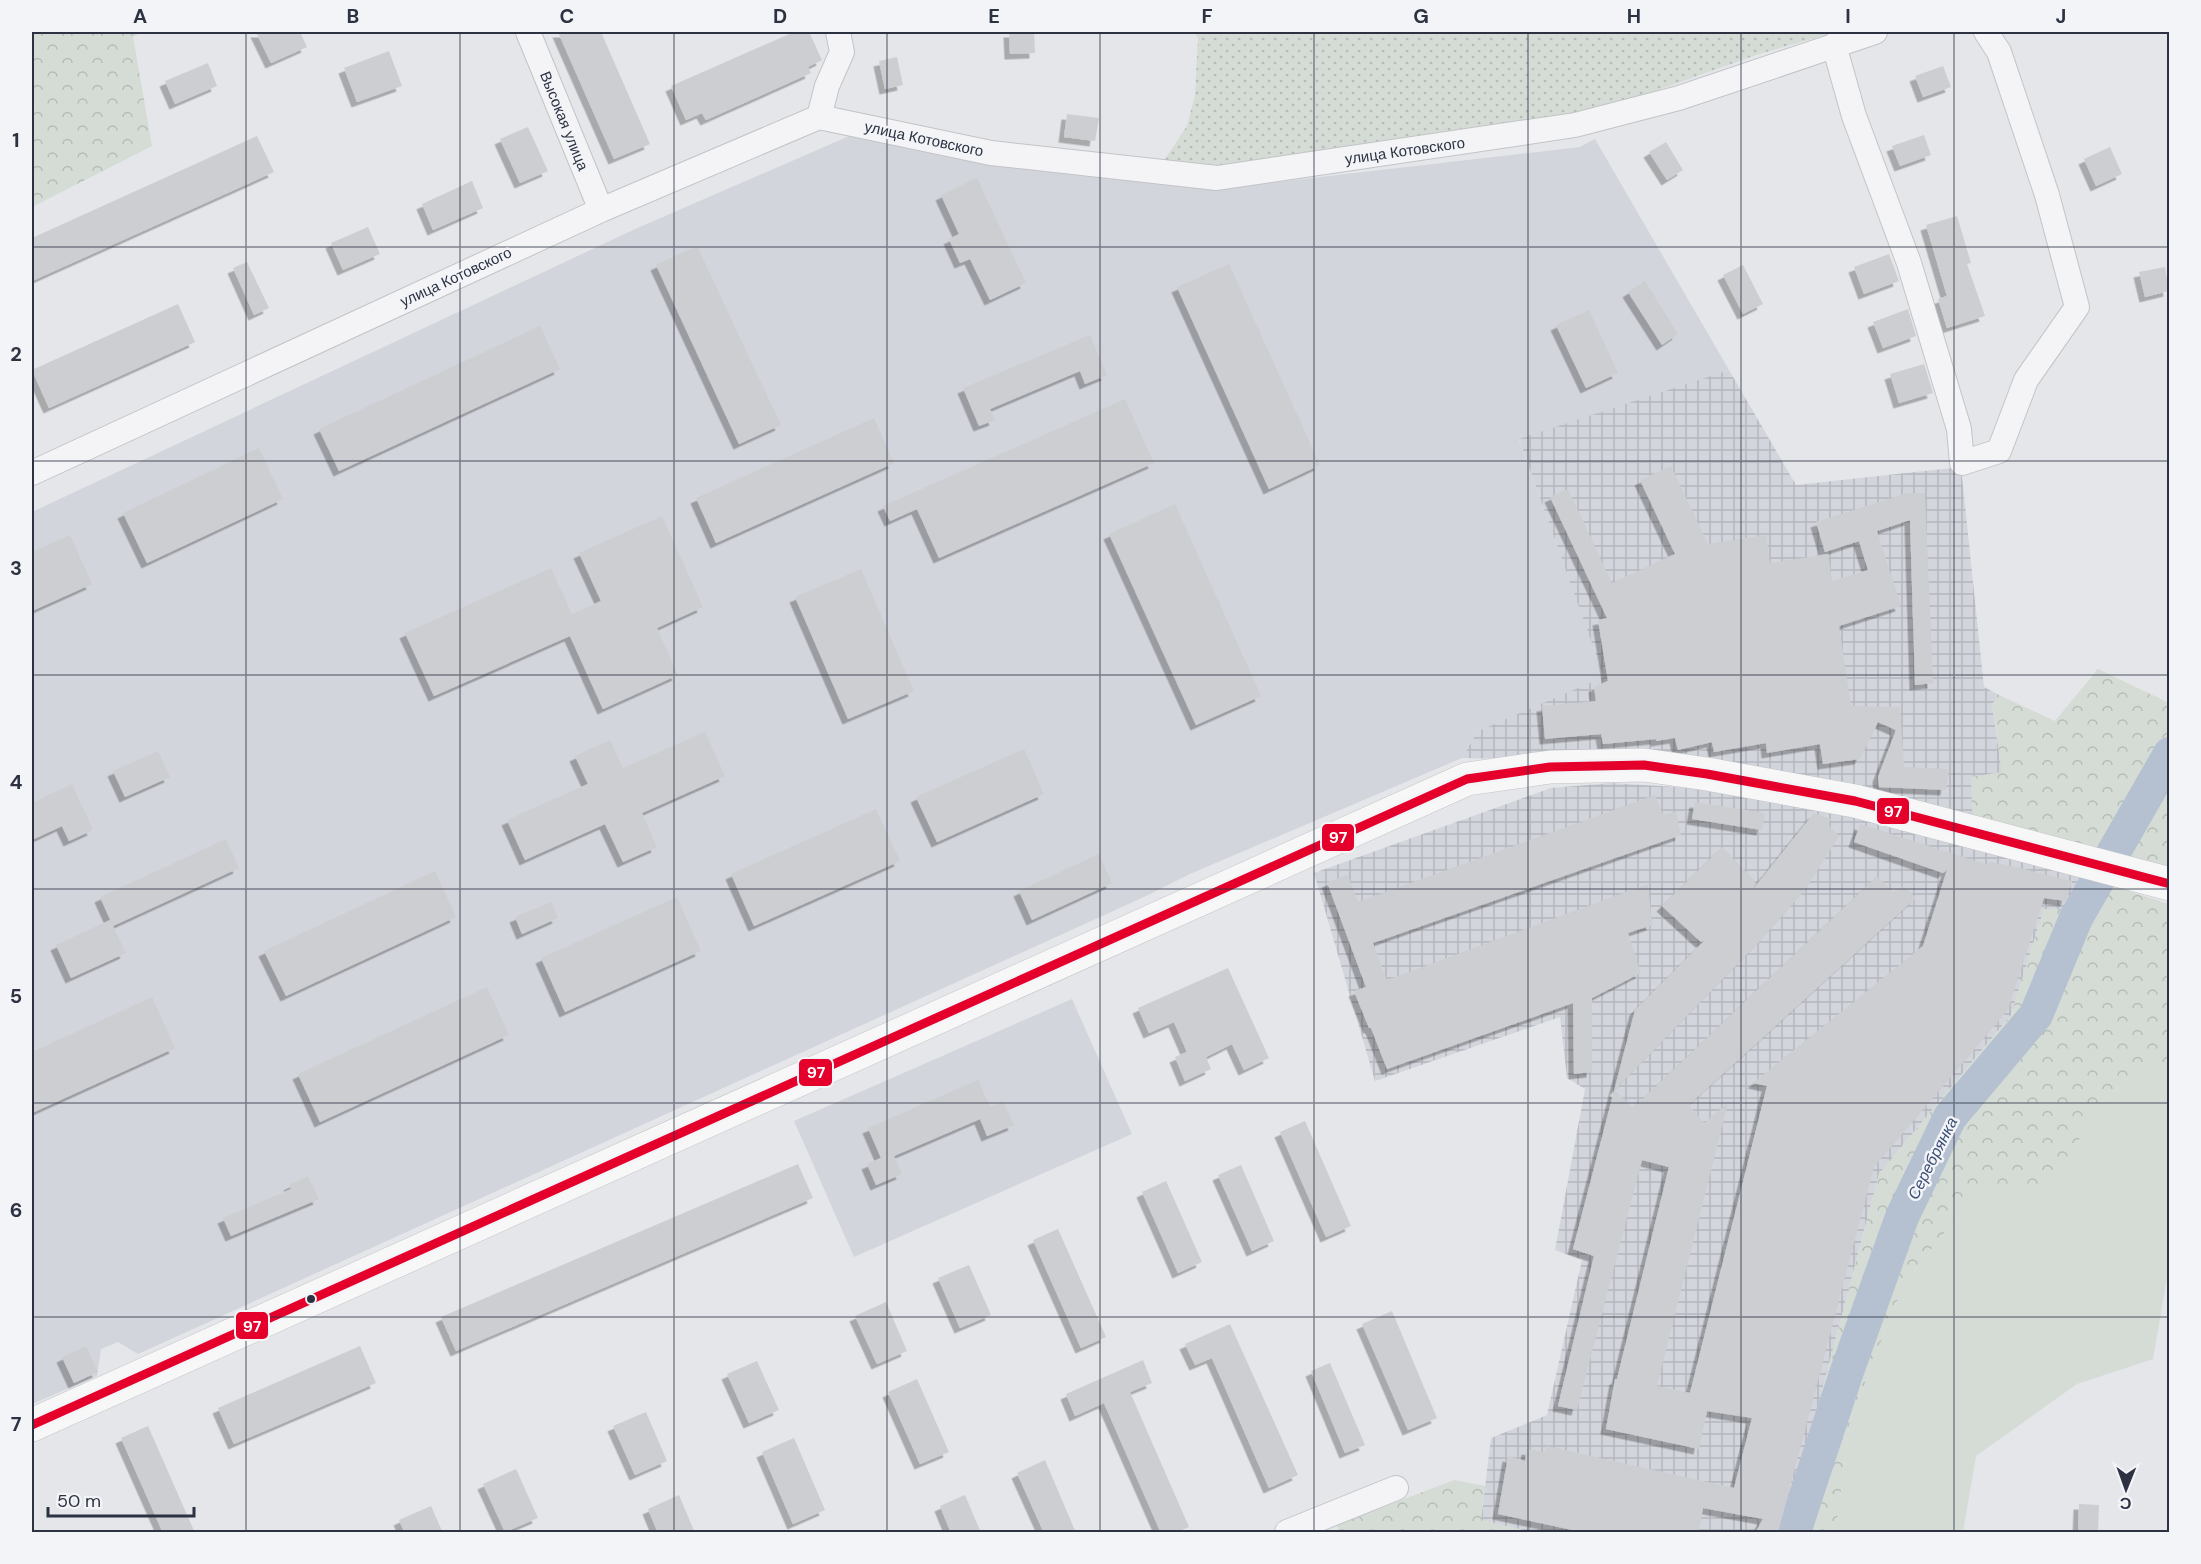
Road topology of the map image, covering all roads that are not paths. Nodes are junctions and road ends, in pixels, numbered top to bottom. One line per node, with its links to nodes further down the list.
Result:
1 (528, 32): 7 (street, Высокая улица)
2 (838, 32): 6 (street)
3 (1875, 32): 5 (street, улица Котовского)
4 (1986, 32): 5 (street)
5 (1834, 45): 6 (street, улица Котовского)
6 (819, 117): 7 (street, улица Котовского)
7 (601, 210): 8 (street, улица Котовского)
8 (32, 473)
9 (2169, 884): 10 (street)
10 (32, 1425)
11 (1396, 1488): 12 (street)
12 (1287, 1533)

